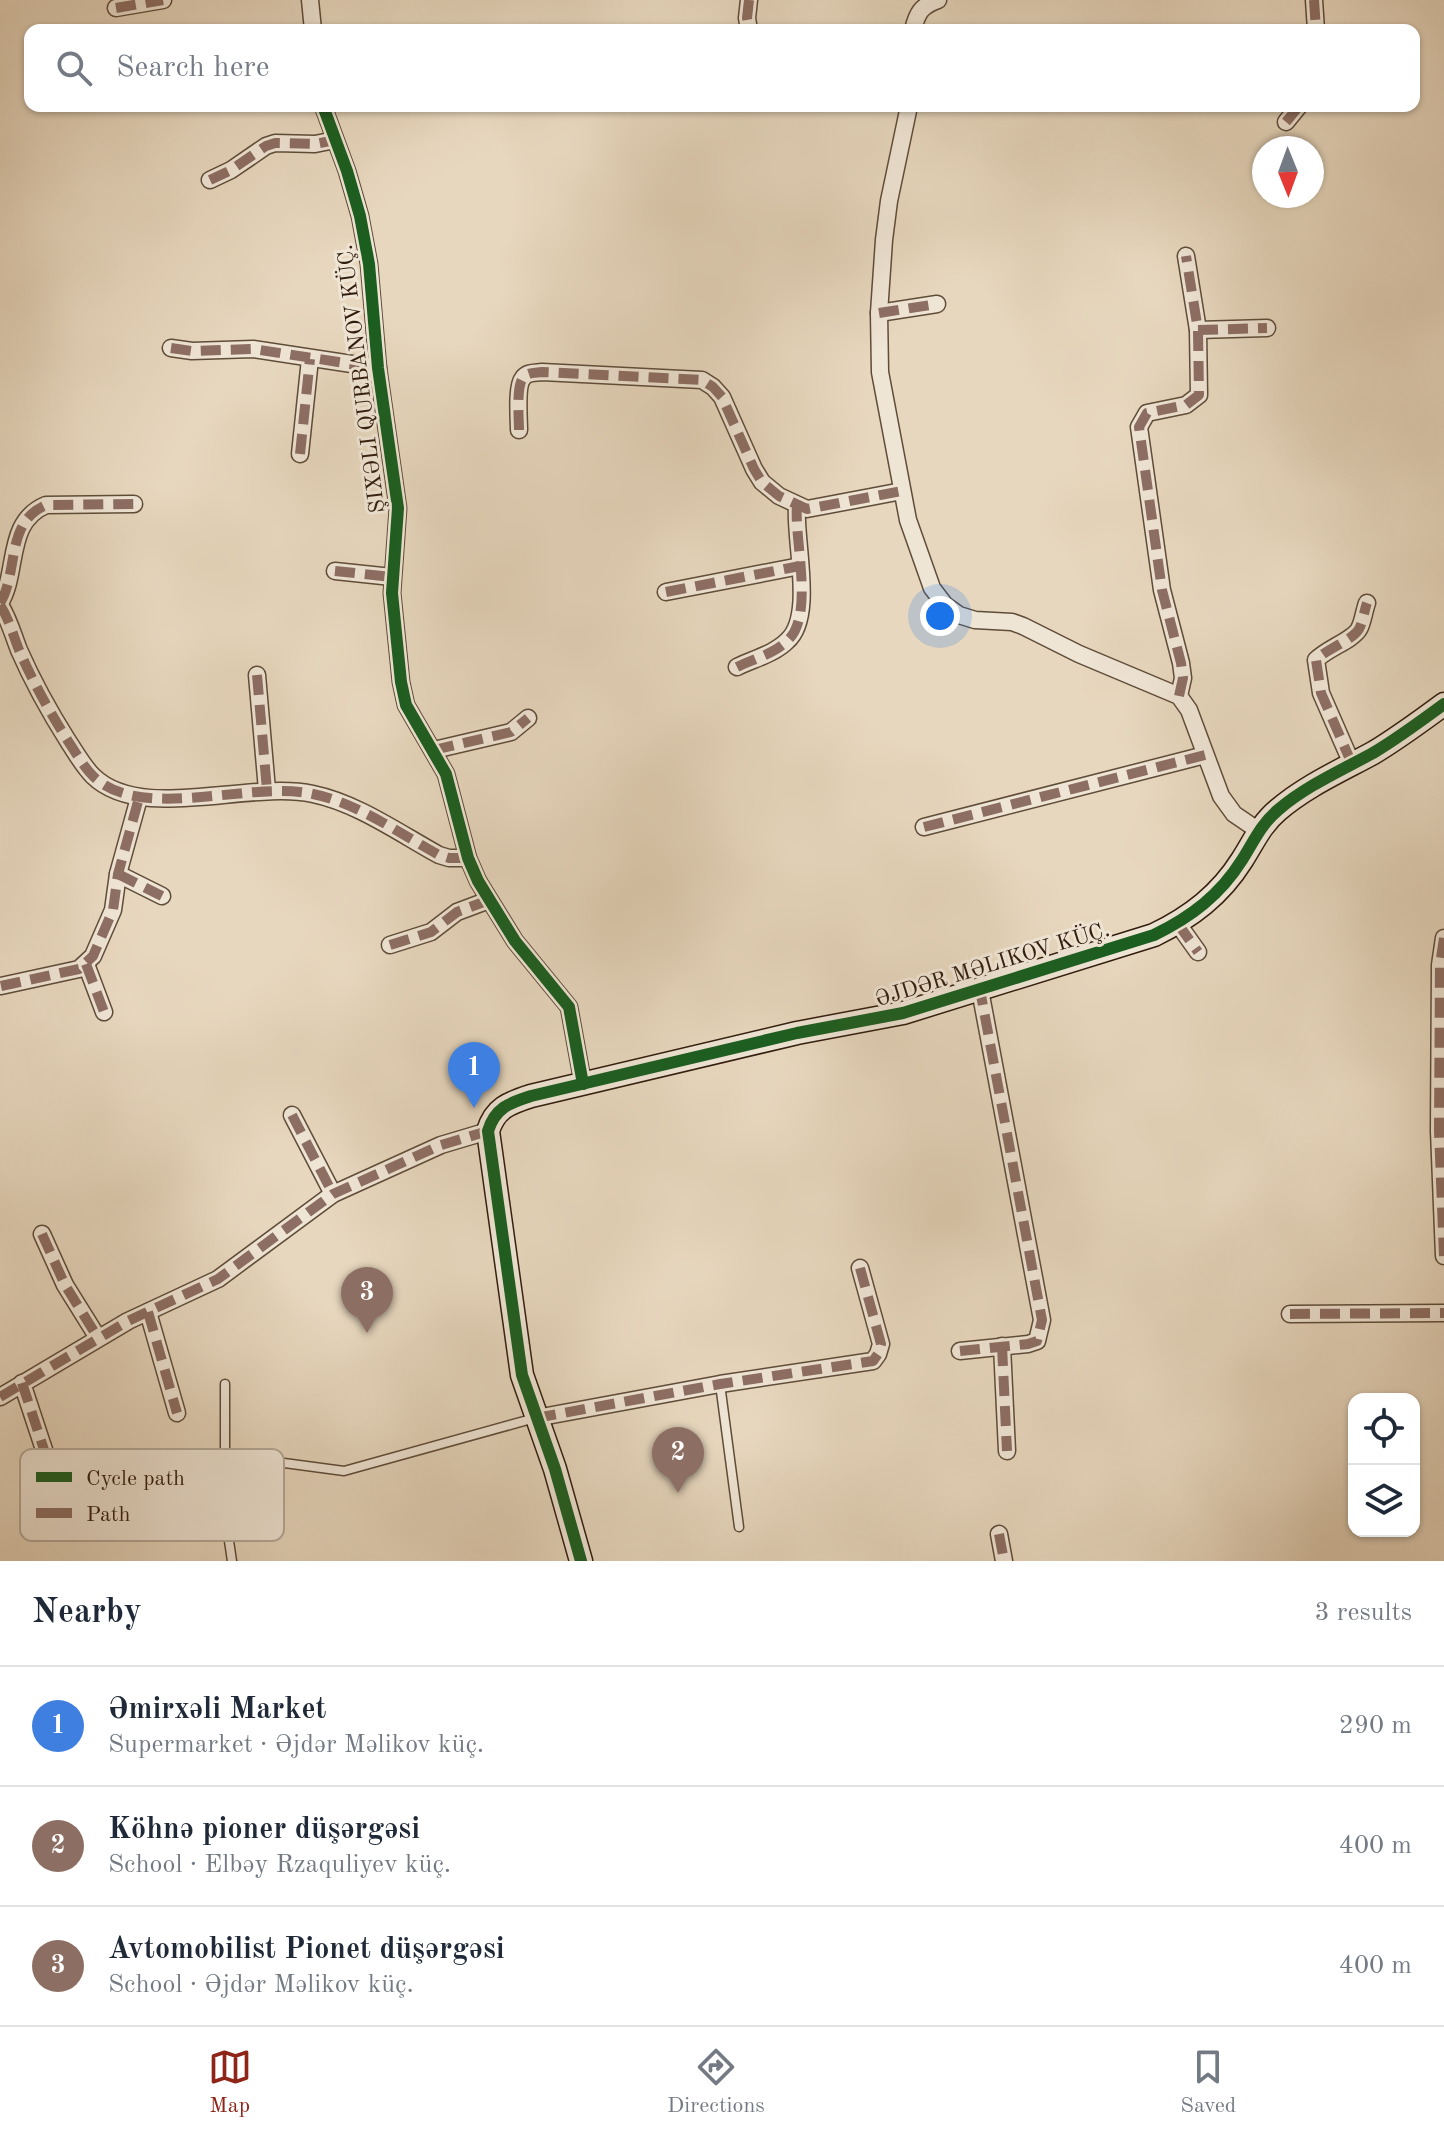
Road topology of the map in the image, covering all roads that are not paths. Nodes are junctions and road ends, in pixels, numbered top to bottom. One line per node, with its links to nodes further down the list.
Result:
1 (163, 0): 6 (street)
2 (310, 0): 7 (street)
3 (749, 0): 8 (street)
4 (938, 0): 9 (street)
5 (1314, 0): 10 (street)
6 (116, 8)
7 (312, 24)
8 (748, 24)
9 (915, 24)
10 (1316, 24)
11 (325, 112): 15 (street)
12 (908, 112): 19 (street)
13 (1294, 112): 14 (street)
14 (1286, 122)
15 (335, 140): 16 (street); 24 (street)
16 (210, 180)
17 (1186, 256): 21 (street)
18 (937, 304): 19 (street)
19 (879, 313): 27 (street)
20 (1267, 328): 21 (street)
21 (1198, 330): 38 (street)
22 (171, 348): 23 (street)
23 (310, 359): 24 (street); 26 (street)
24 (378, 368): 32 (street)
25 (519, 430): 29 (street)
26 (300, 454)
27 (902, 491): 29 (street); 38 (street)
28 (134, 504): 35 (street)
29 (797, 506): 30 (street)
30 (800, 566): 33 (street); 36 (street)
31 (335, 571): 32 (street)
32 (392, 577): 41 (street)
33 (666, 592)
34 (1367, 603): 43 (street)
35 (0, 604): 45 (street)
36 (737, 667)
37 (257, 675): 44 (street)
38 (1179, 696): 42 (street)
39 (1444, 704): 43 (street, ƏJDƏR MƏLIKOV KÜÇ.)
40 (528, 718): 41 (street)
41 (434, 750): 48 (street)
42 (1205, 755): 46 (street); 47 (street)
43 (1352, 764): 47 (street, ƏJDƏR MƏLIKOV KÜÇ.)
44 (267, 790): 45 (street); 48 (street)
45 (139, 798): 49 (street)
46 (924, 827)
47 (1259, 831): 52 (street, ƏJDƏR MƏLIKOV KÜÇ.)
48 (468, 858): 51 (street)
49 (118, 874): 50 (street); 56 (street)
50 (162, 896)
51 (489, 900): 54 (street); 60 (street)
52 (1178, 924): 55 (street); 58 (street, ƏJDƏR MƏLIKOV KÜÇ.)
53 (1444, 938): 64 (street)
54 (390, 945)
55 (1198, 952)
56 (86, 964): 57 (street); 59 (street)
57 (1, 986)
58 (980, 990): 60 (street, ƏJDƏR MƏLIKOV KÜÇ.); 72 (street)
59 (104, 1012)
60 (583, 1084): 62 (street, ƏJDƏR MƏLIKOV KÜÇ.)
61 (292, 1115): 63 (street)
62 (488, 1131): 63 (street); 79 (street)
63 (333, 1194): 68 (street)
64 (1442, 1209): 66 (street)
65 (42, 1234): 71 (street)
66 (1444, 1256)
67 (860, 1268): 76 (street)
68 (148, 1312): 71 (street); 78 (street)
69 (1444, 1313): 70 (street)
70 (1290, 1314)
71 (98, 1338): 74 (street)
72 (1002, 1346): 73 (street); 82 (street)
73 (960, 1351)
74 (22, 1383): 77 (street); 80 (street)
75 (225, 1384): 81 (lane)
76 (720, 1384): 79 (street); 84 (lane)
77 (0, 1397)
78 (177, 1413)
79 (536, 1418): 83 (lane); 88 (street)
80 (44, 1449)
81 (226, 1449)
82 (1007, 1451)
83 (284, 1463)
84 (739, 1527)
85 (999, 1534): 89 (street)
86 (229, 1541): 87 (lane)
87 (232, 1561)
88 (581, 1561)
89 (1004, 1561)

